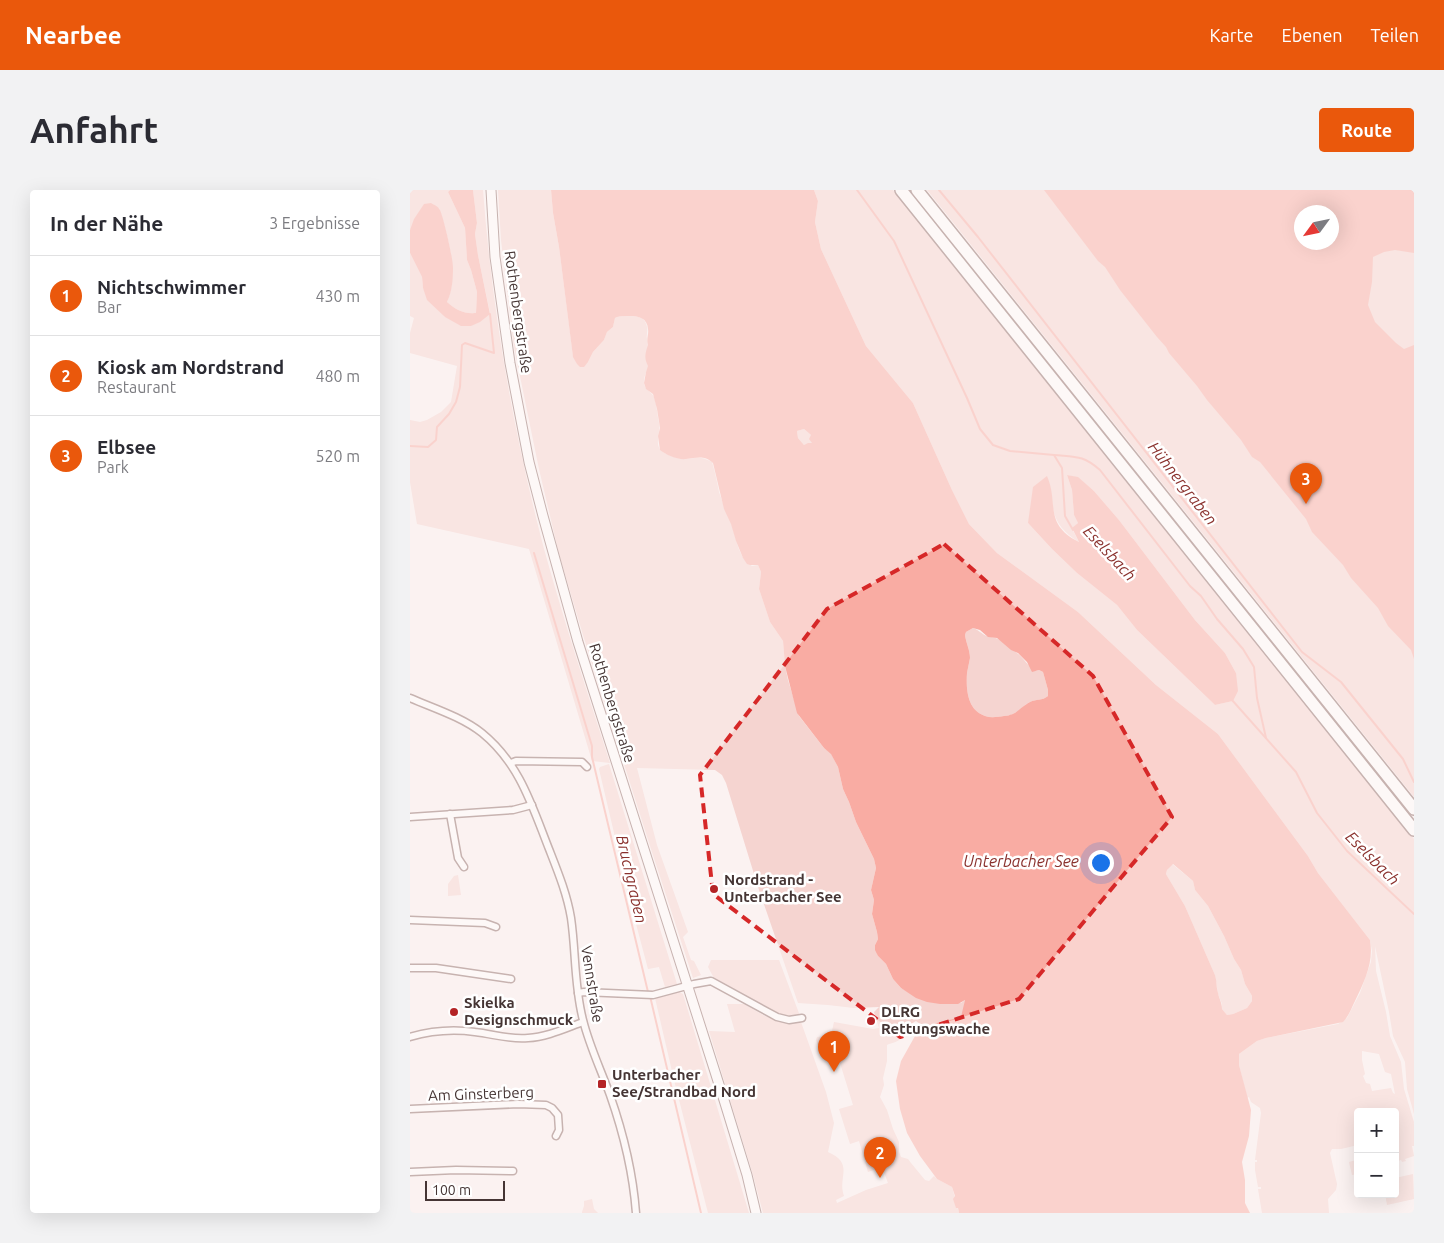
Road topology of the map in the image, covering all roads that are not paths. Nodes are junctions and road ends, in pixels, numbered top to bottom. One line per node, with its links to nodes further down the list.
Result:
1 (491, 190): 17 (main road, Rothenbergstraße)
2 (901, 190): 11 (highway)
3 (917, 190): 8 (highway)
4 (410, 698): 5 (street, Vennstraße)
5 (510, 763): 6 (street); 7 (street, Vennstraße)
6 (587, 767)
7 (532, 805): 9 (street); 18 (street, Vennstraße)
8 (1414, 809)
9 (450, 814): 10 (street); 12 (street)
10 (410, 817)
11 (1414, 830)
12 (464, 868)
13 (410, 920): 14 (street)
14 (496, 927)
15 (410, 968): 16 (street)
16 (511, 979)
17 (687, 986): 18 (street); 19 (street); 27 (main road, Rothenbergstraße)
18 (578, 993): 20 (street, Vennstraße)
19 (802, 1018)
20 (583, 1022): 21 (street); 26 (street, Vennstraße)
21 (410, 1037)
22 (410, 1109): 23 (street, Am Ginsterberg)
23 (556, 1136)
24 (513, 1171): 25 (street)
25 (410, 1172)
26 (636, 1213)
27 (756, 1213)

